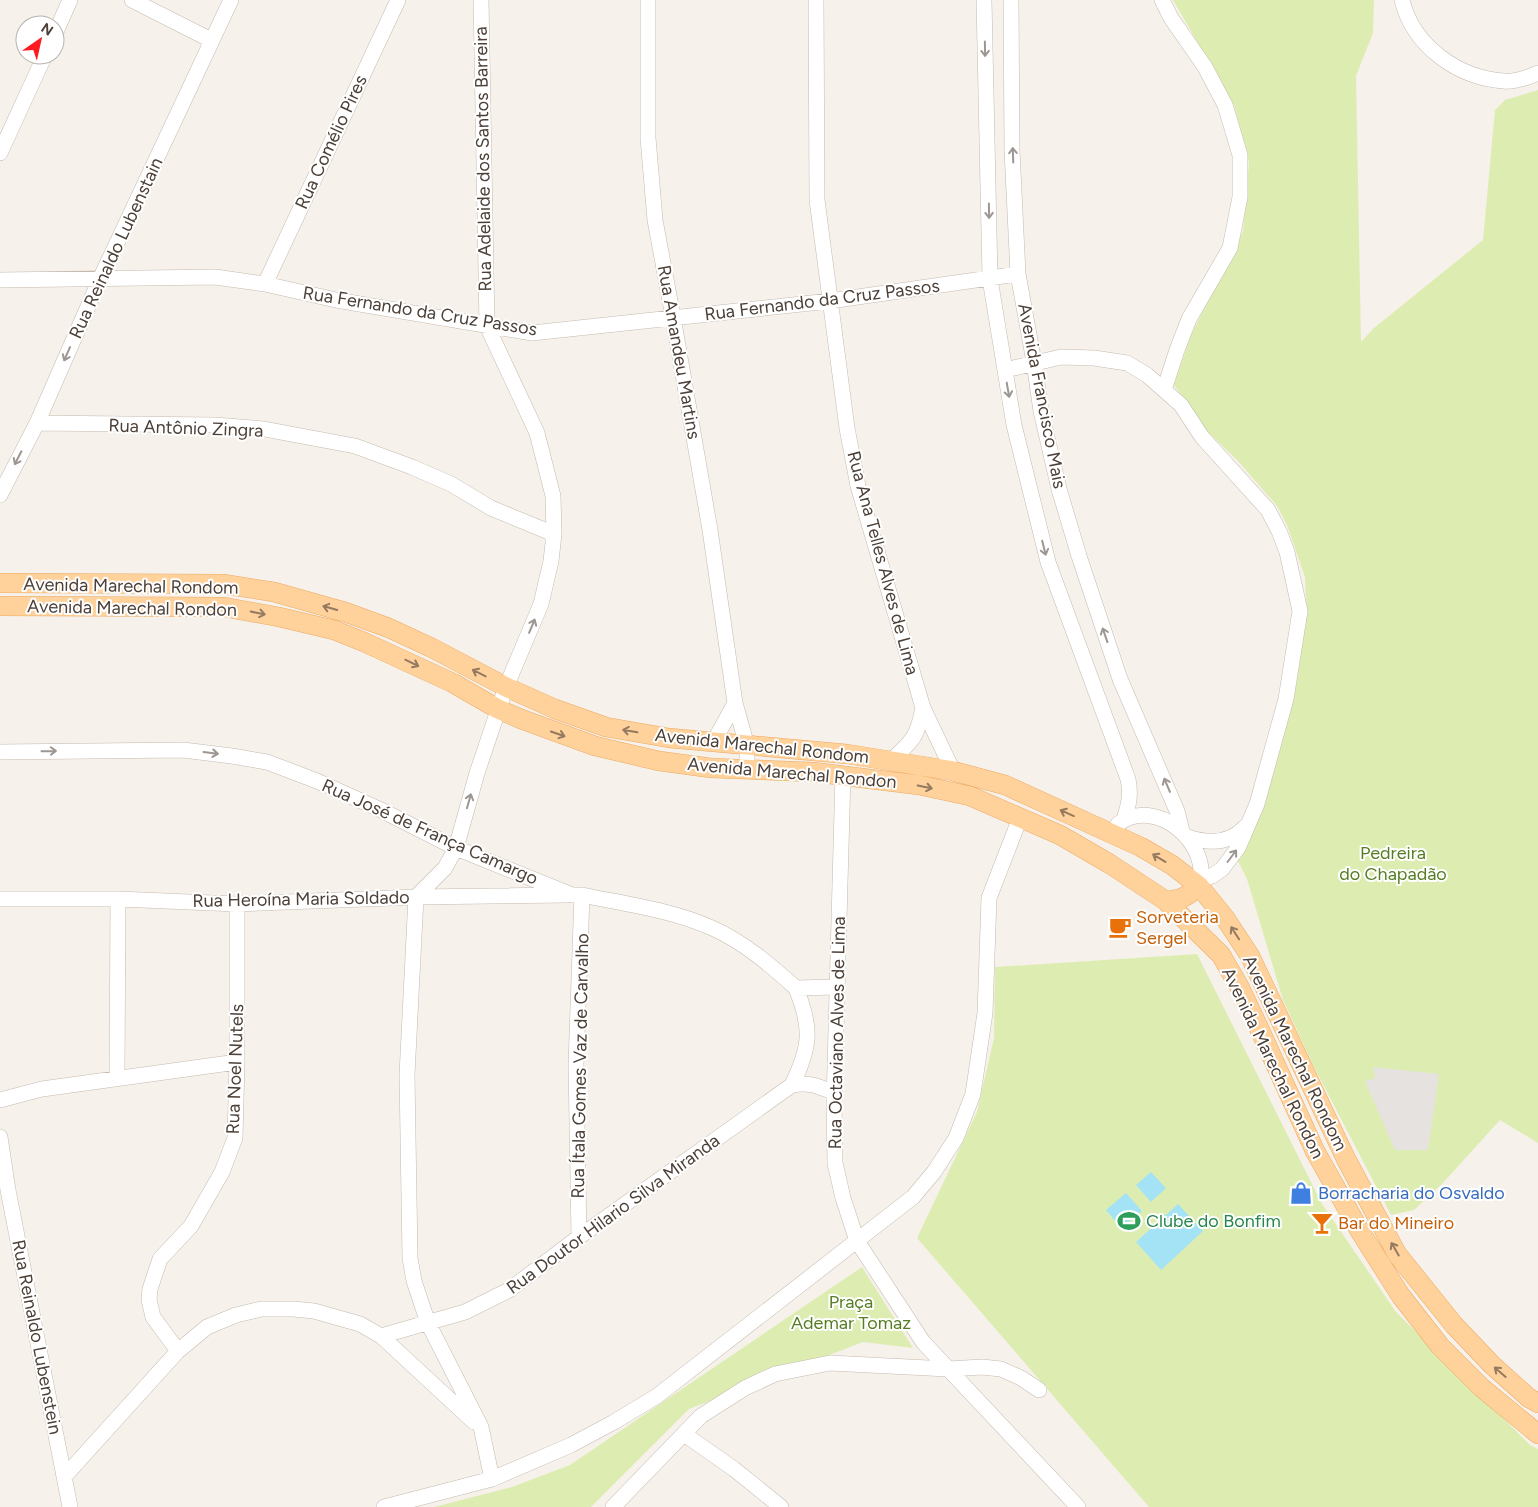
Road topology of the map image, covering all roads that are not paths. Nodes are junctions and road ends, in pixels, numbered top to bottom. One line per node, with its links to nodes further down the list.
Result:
1 (70, 0): 12 (street)
2 (132, 0): 13 (street)
3 (231, 0): 13 (street, Rua Reinaldo Lubenstain)
4 (398, 0): 21 (street, Rua Comélio Pires)
5 (481, 0): 24 (street, Rua Adelaide dos Santos Barreira)
6 (648, 0): 23 (street, Rua Amandeu Martins)
7 (816, 0): 22 (street, Rua Ana Telles Alves de Lima)
8 (984, 0): 19 (street, Avenida Francisco Mais, one-way to 19)
9 (1011, 0): 17 (street, Avenida Francisco Mais, one-way to 9)
10 (1162, 0): 27 (street)
11 (1402, 0): 15 (street)
12 (63, 15)
13 (211, 40): 18 (street, Rua Reinaldo Lubenstain)
14 (40, 65): 16 (street)
15 (1538, 73)
16 (0, 153)
17 (1018, 274): 19 (street, Rua Fernando da Cruz Passos); 25 (street, Avenida Francisco Mais)
18 (101, 278): 20 (street, Rua Fernando da Cruz Passos); 21 (street, Rua Fernando da Cruz Passos); 28 (street, Rua Reinaldo Lubenstain, one-way to 28)
19 (990, 279): 22 (street, Rua Fernando da Cruz Passos); 26 (street, Avenida Francisco Mais)
20 (0, 280)
21 (265, 284): 24 (street, Rua Fernando da Cruz Passos)
22 (830, 301): 23 (street, Rua Fernando da Cruz Passos); 35 (street, Rua Ana Telles Alves de Lima)
23 (673, 317): 24 (street, Rua Fernando da Cruz Passos); 34 (street, Rua Amandeu Martins)
24 (487, 326): 30 (street, Rua Adelaide dos Santos Barreira)
25 (1034, 362): 26 (street); 27 (street); 47 (street, Avenida Francisco Mais, one-way to 25)
26 (1005, 370): 46 (street, Avenida Francisco Mais, one-way to 46)
27 (1164, 390): 45 (street)
28 (37, 423): 29 (street, Rua Reinaldo Lubenstain, one-way to 29); 30 (street, Rua Antônio Zingra)
29 (0, 495)
30 (554, 534): 33 (street, Rua Adelaide dos Santos Barreira, one-way to 30)
31 (0, 583): 33 (main road, Avenida Marechal Rondom, one-way to 31)
32 (0, 606): 36 (main road, Avenida Marechal Rondon, one-way to 36)
33 (506, 687): 36 (street, Rua Adelaide dos Santos Barreira); 37 (main road, Avenida Marechal Rondom, one-way to 33)
34 (735, 703): 37 (street); 38 (street, Rua Amandeu Martins)
35 (922, 708): 40 (street, Rua Ana Telles Alves de Lima); 42 (street, Rua Ana Telles Alves de Lima)
36 (498, 709): 41 (main road, Avenida Marechal Rondon, one-way to 41); 48 (street, Rua Adelaide dos Santos Barreira, one-way to 36)
37 (713, 743): 38 (main road, Avenida Marechal Rondom)
38 (748, 746): 40 (main road, Avenida Marechal Rondom); 41 (street, Rua Amandeu Martins)
39 (0, 752): 48 (street, Rua José de França Camargo, one-way to 48)
40 (891, 761): 42 (main road, Avenida Marechal Rondom)
41 (747, 769): 43 (main road, Avenida Marechal Rondon)
42 (953, 771): 46 (main road, Avenida Marechal Rondom, one-way to 42)
43 (843, 774): 44 (main road, Avenida Marechal Rondon, one-way to 44); 57 (street, Rua Octaviano Alves de Lima)
44 (1020, 818): 49 (main road, Avenida Marechal Rondon); 66 (street)
45 (1250, 822): 47 (street); 50 (street, one-way to 45)
46 (1118, 826): 47 (street); 49 (main road); 50 (main road, Avenida Marechal Rondom, one-way to 46)
47 (1185, 834): 50 (street, Avenida Francisco Mais)
48 (456, 848): 51 (street, Rua José de França Camargo); 52 (street, Rua Adelaide dos Santos Barreira)
49 (1110, 864): 55 (main road, Avenida Marechal Rondon)
50 (1200, 882): 55 (main road); 72 (main road, Avenida Marechal Rondom, one-way to 50)
51 (577, 895): 52 (street, Rua Heroína Maria Soldado); 58 (street, Rua José de França Camargo); 65 (street, Rua Ítala Gomes Vaz de Carvalho)
52 (416, 897): 56 (street, Rua Heroína Maria Soldado); 67 (street)
53 (0, 899): 54 (street, Rua Heroína Maria Soldado)
54 (118, 899): 56 (street, Rua Heroína Maria Soldado); 60 (street)
55 (1166, 901): 75 (main road, Avenida Marechal Rondon)
56 (237, 904): 59 (street, Rua Noel Nutels)
57 (838, 987): 58 (street); 62 (street, Rua Octaviano Alves de Lima)
58 (796, 988): 61 (street)
59 (237, 1062): 60 (street); 69 (street, Rua Noel Nutels)
60 (117, 1077): 63 (street)
61 (792, 1085): 62 (street); 65 (street, Rua Doutor Hilario Silva Miranda)
62 (835, 1093): 66 (street, Rua Octaviano Alves de Lima)
63 (0, 1100)
64 (0, 1138): 76 (street, Rua Reinaldo Lubenstein)
65 (579, 1237): 67 (street, Rua Doutor Hilario Silva Miranda)
66 (857, 1241): 70 (street, Rua Octaviano Alves de Lima); 77 (street)
67 (428, 1323): 68 (street, Rua Doutor Hilario Silva Miranda); 73 (street)
68 (381, 1336): 69 (street); 73 (street)
69 (178, 1351): 76 (street)
70 (948, 1369): 71 (street); 74 (street); 82 (street, Rua Octaviano Alves de Lima)
71 (1039, 1390)
72 (1538, 1403)
73 (481, 1428): 77 (street)
74 (684, 1434): 80 (street); 81 (street)
75 (1538, 1434)
76 (64, 1476): 78 (street, Rua Reinaldo Lubenstein)
77 (492, 1479): 79 (street)
78 (70, 1507)
79 (384, 1507)
80 (613, 1507)
81 (781, 1507)
82 (1078, 1507)

